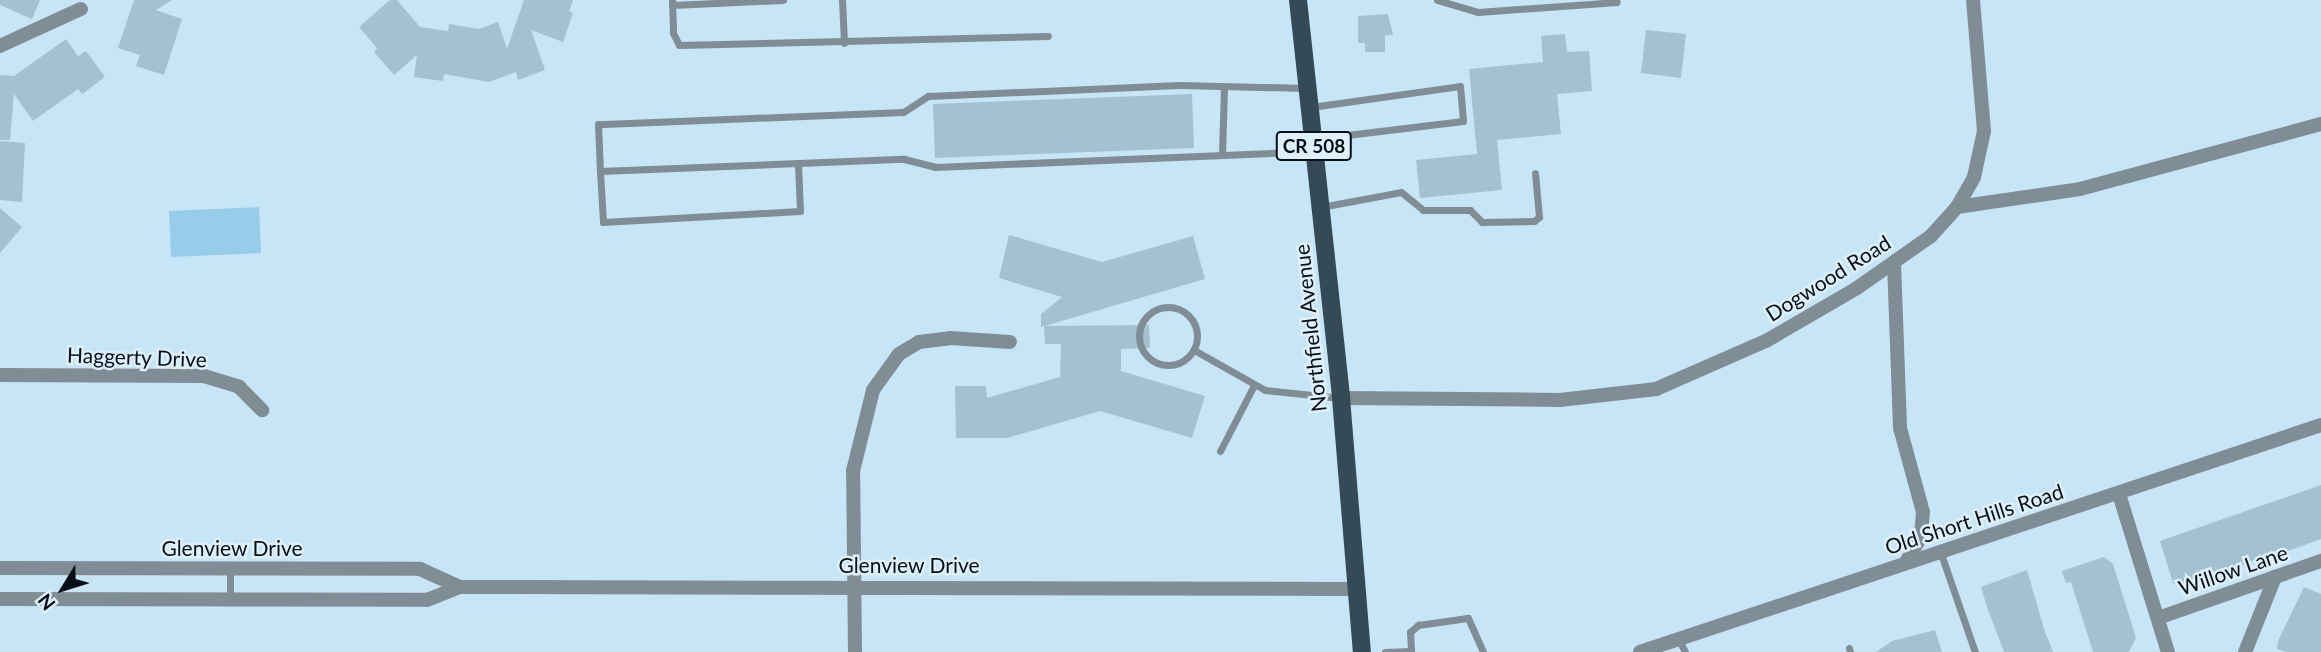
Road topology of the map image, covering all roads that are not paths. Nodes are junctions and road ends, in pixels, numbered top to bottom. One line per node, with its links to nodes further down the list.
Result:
1 (783, 0): 7 (lane)
2 (842, 0): 10 (lane)
3 (1301, 0): 12 (main road, Northfield Avenue / CR 508)
4 (1437, 0): 6 (lane)
5 (1973, 0): 22 (street, Dogwood Road)
6 (1617, 2)
7 (672, 3): 10 (lane)
8 (81, 9): 11 (street)
9 (1048, 36): 10 (lane)
10 (844, 43)
11 (0, 46)
12 (1307, 88): 13 (lane); 14 (main road, Northfield Avenue / CR 508)
13 (1224, 89): 17 (lane); 19 (lane)
14 (1309, 107): 16 (main road, Northfield Avenue / CR 508); 16 (lane)
15 (2321, 124): 22 (street)
16 (1314, 145): 17 (lane); 21 (main road, Northfield Avenue / CR 508)
17 (1222, 156): 18 (lane)
18 (798, 163): 19 (lane); 19 (lane)
19 (600, 171)
20 (1535, 173): 21 (lane)
21 (1321, 207): 28 (main road, Northfield Avenue / CR 508)
22 (1957, 207): 23 (street, Dogwood Road)
23 (1894, 263): 28 (street, Dogwood Road); 35 (street)
24 (1010, 342): 39 (street)
25 (1194, 350): 25 (lane); 27 (lane)
26 (0, 375): 29 (street, Haggerty Drive)
27 (1254, 385): 28 (lane); 31 (lane)
28 (1341, 398): 41 (main road, Northfield Avenue / CR 508)
29 (262, 410)
30 (2321, 425): 32 (street, Old Short Hills Road)
31 (1220, 451)
32 (2119, 494): 33 (street, Old Short Hills Road); 44 (street)
33 (1940, 551): 35 (street, Old Short Hills Road); 52 (lane)
34 (2321, 561): 38 (street, Willow Lane)
35 (1906, 562): 45 (street, Old Short Hills Road)
36 (0, 568): 37 (street, Glenview Drive)
37 (230, 569): 40 (street, Glenview Drive); 43 (lane)
38 (2275, 578): 44 (street, Willow Lane); 54 (street)
39 (855, 585): 40 (street, Glenview Drive); 41 (street, Glenview Drive); 47 (street)
40 (460, 587): 43 (street, Glenview Drive)
41 (1357, 589): 48 (main road, Northfield Avenue / CR 508)
42 (0, 599): 43 (street, Glenview Drive)
43 (230, 600)
44 (2158, 618): 53 (street)
45 (1682, 646): 51 (street, Old Short Hills Road)
46 (1411, 651): 49 (lane); 50 (lane)
47 (855, 652)
48 (1362, 652)
49 (1385, 652)
50 (1483, 652)
51 (1640, 652)
52 (1975, 652)
53 (2168, 652)
54 (2245, 652)

